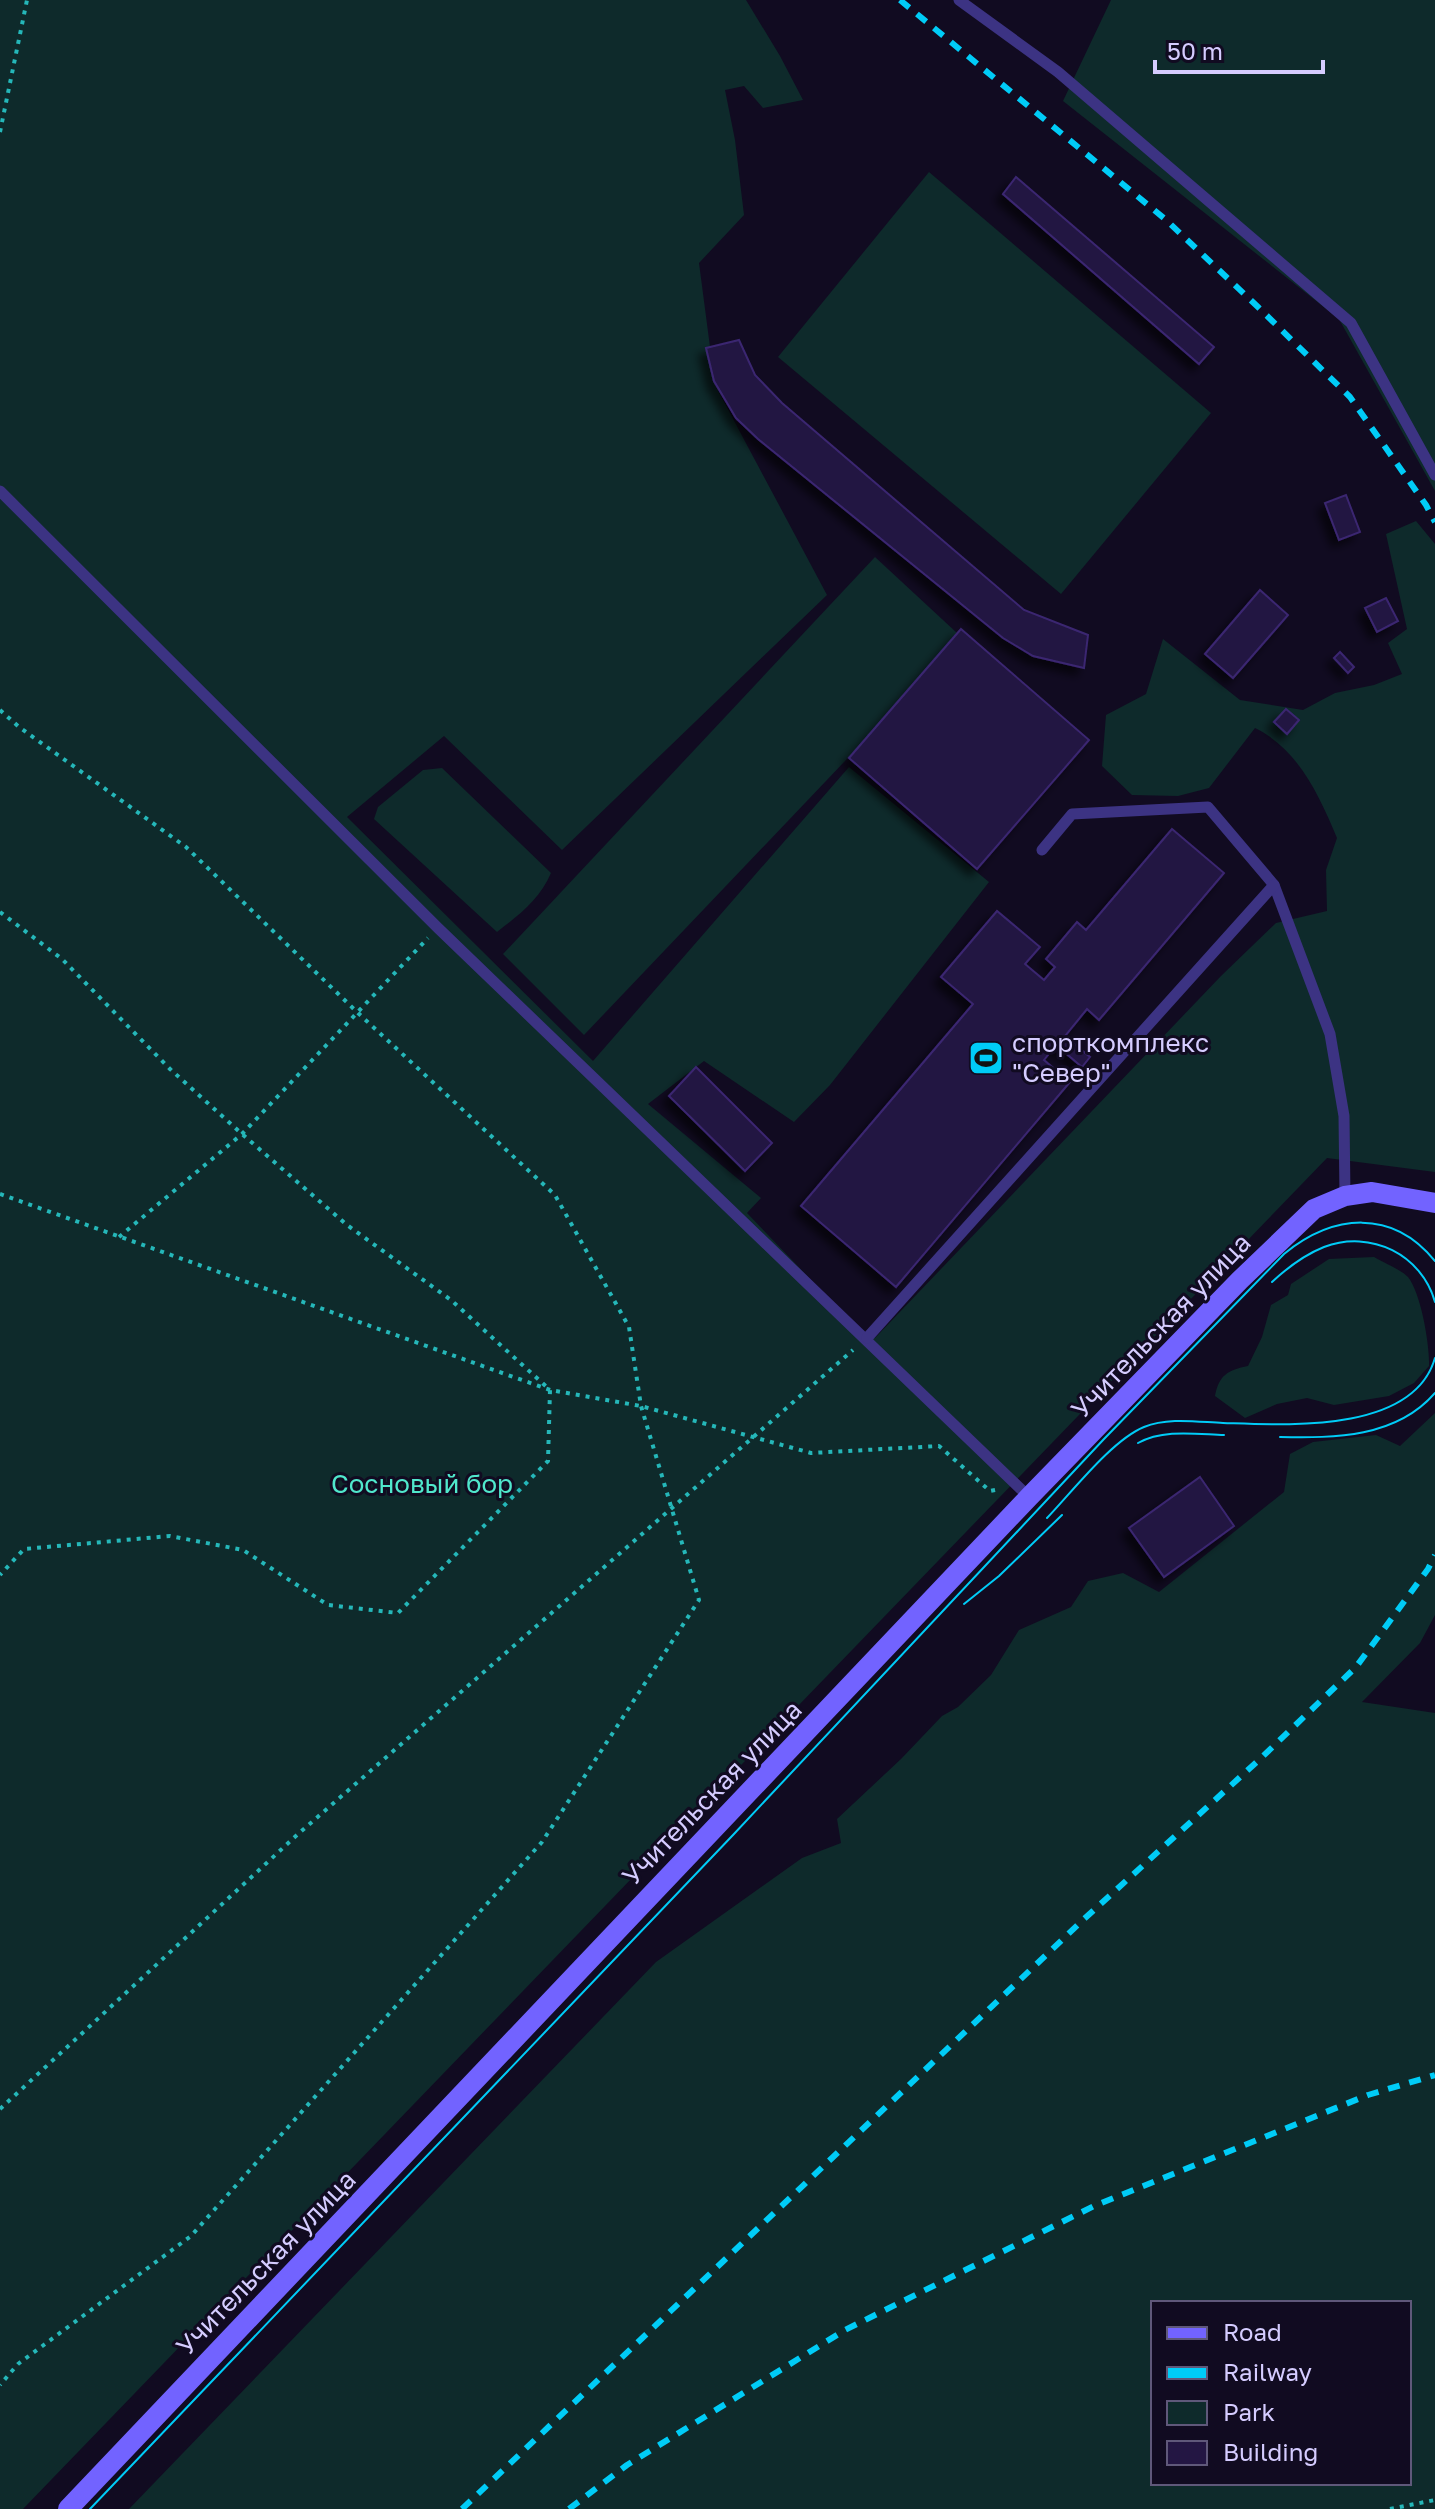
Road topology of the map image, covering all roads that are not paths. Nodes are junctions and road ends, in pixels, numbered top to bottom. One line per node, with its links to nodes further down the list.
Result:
1 (959, 0): 2 (lane)
2 (1435, 475)
3 (0, 491): 8 (lane)
4 (1042, 850): 5 (lane)
5 (1274, 885): 6 (lane); 8 (lane)
6 (1345, 1196): 7 (main road, Учительская улица); 9 (main road, Учительская улица)
7 (1435, 1203)
8 (867, 1338): 9 (lane)
9 (1024, 1492): 10 (main road, Учительская улица)
10 (68, 2509)

